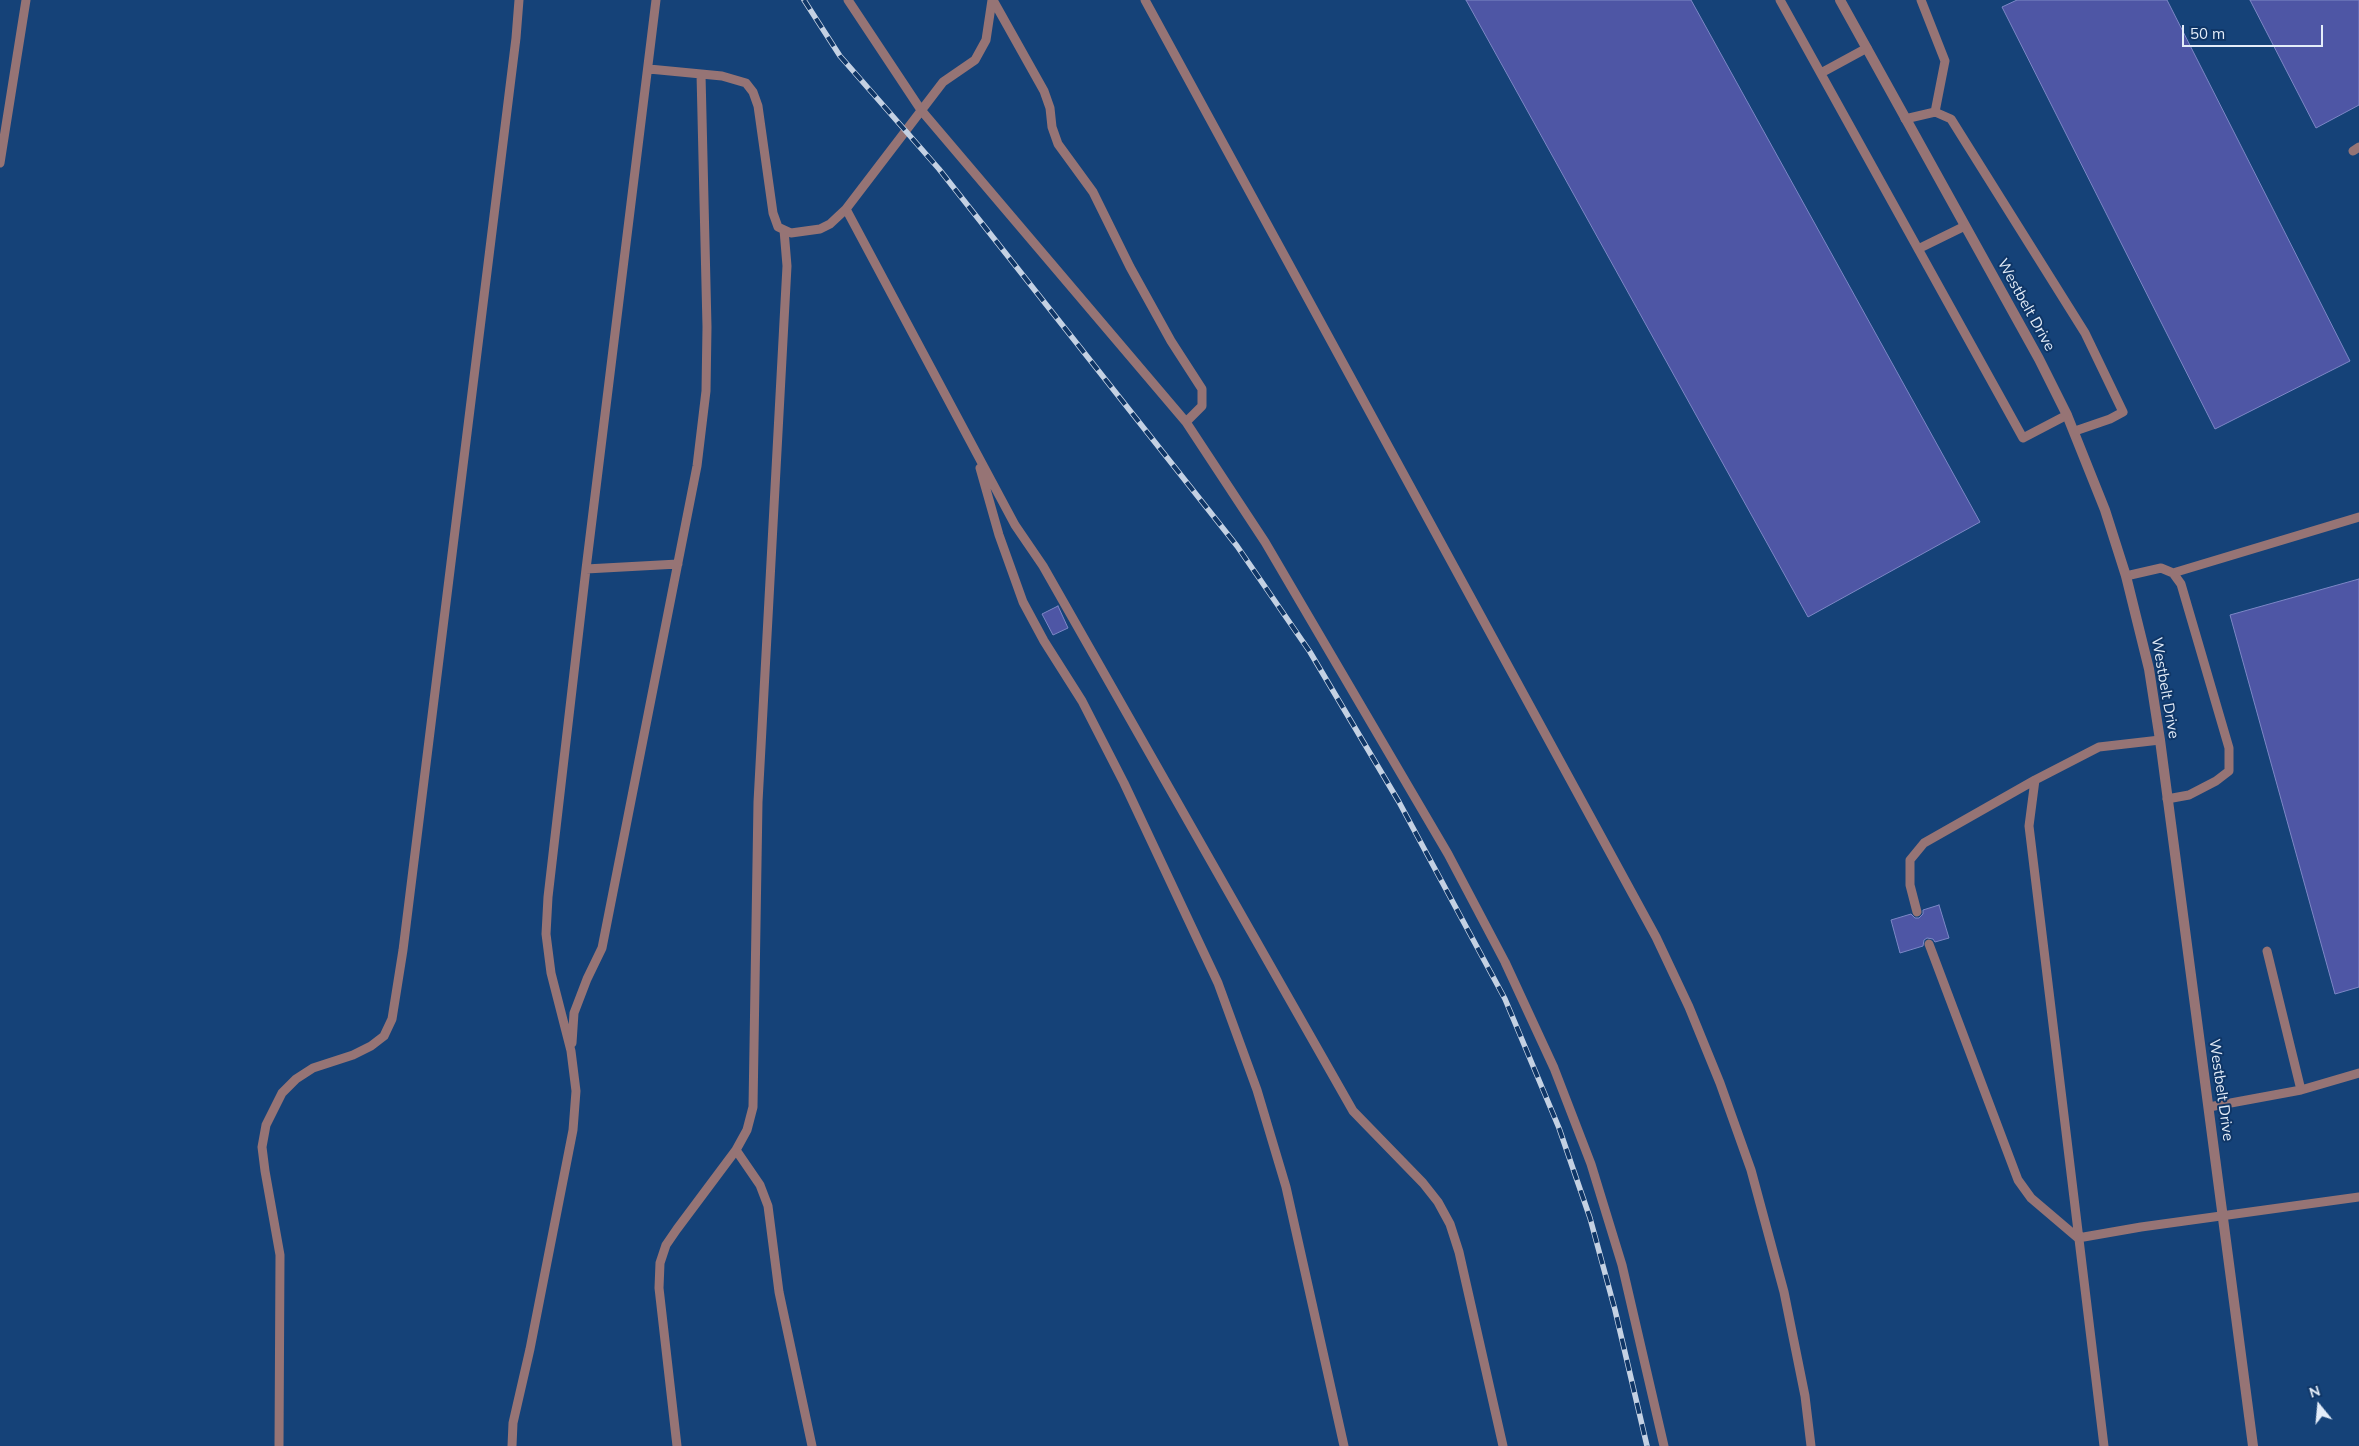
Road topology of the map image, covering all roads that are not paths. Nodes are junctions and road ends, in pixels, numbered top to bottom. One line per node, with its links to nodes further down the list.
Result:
1 (26, 0): 17 (lane)
2 (518, 0): 45 (lane)
3 (656, 0): 11 (lane)
4 (848, 0): 14 (lane)
5 (993, 0): 14 (lane); 23 (lane)
6 (1145, 0): 52 (lane)
7 (1780, 0): 12 (lane)
8 (1840, 0): 10 (street, Westbelt Drive)
9 (1921, 0): 15 (lane)
10 (1866, 48): 12 (lane); 16 (street, Westbelt Drive)
11 (649, 69): 13 (lane); 28 (lane)
12 (1821, 73): 21 (lane)
13 (701, 74): 20 (lane); 27 (lane)
14 (921, 110): 18 (lane); 23 (lane)
15 (1935, 112): 16 (lane); 24 (lane)
16 (1905, 118): 19 (street, Westbelt Drive)
17 (0, 163)
18 (846, 209): 20 (lane); 25 (lane)
19 (1965, 226): 21 (lane); 22 (street, Westbelt Drive)
20 (784, 230): 41 (lane)
21 (1918, 249): 22 (lane)
22 (2067, 415): 24 (street, Westbelt Drive)
23 (1186, 422): 51 (lane)
24 (2075, 431): 30 (street, Westbelt Drive)
25 (976, 452): 49 (lane); 50 (lane)
26 (2359, 517): 29 (lane)
27 (678, 564): 28 (lane); 37 (lane)
28 (586, 568): 37 (lane)
29 (2173, 573): 30 (lane); 33 (lane)
30 (2126, 576): 31 (street, Westbelt Drive)
31 (2160, 740): 32 (lane); 33 (street, Westbelt Drive)
32 (2035, 780): 34 (lane); 44 (lane)
33 (2167, 799): 40 (street, Westbelt Drive)
34 (1918, 912)
35 (1929, 944): 44 (lane)
36 (2267, 951): 39 (lane)
37 (571, 1051): 46 (lane)
38 (2359, 1073): 39 (lane)
39 (2301, 1090): 40 (lane)
40 (2209, 1107): 43 (street, Westbelt Drive)
41 (736, 1150): 47 (lane); 48 (lane)
42 (2359, 1197): 43 (lane)
43 (2223, 1215): 44 (lane); 54 (street, Westbelt Drive)
44 (2078, 1238): 53 (lane)
45 (279, 1446)
46 (512, 1446)
47 (677, 1446)
48 (812, 1446)
49 (1344, 1446)
50 (1503, 1446)
51 (1664, 1446)
52 (1811, 1446)
53 (2104, 1446)
54 (2253, 1446)

